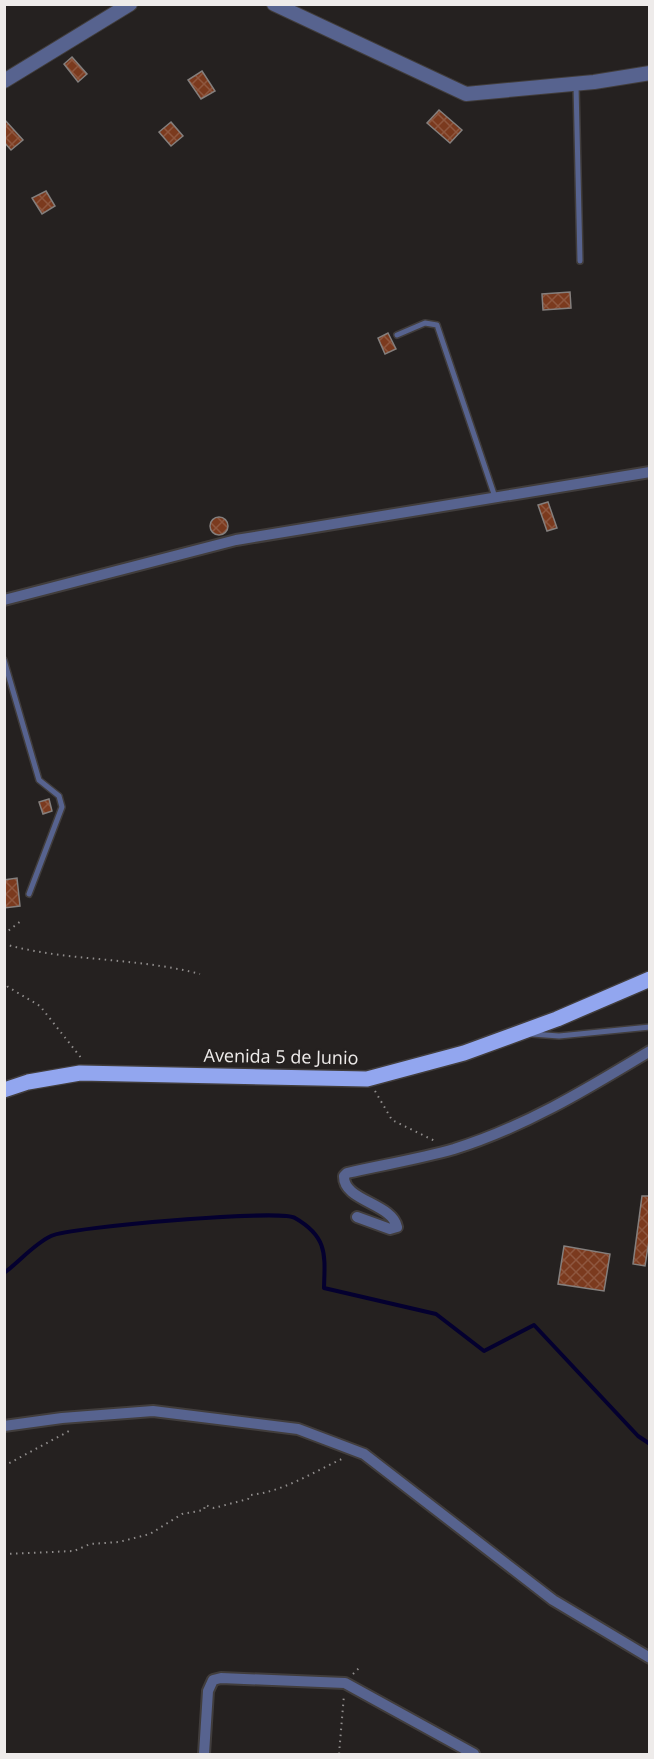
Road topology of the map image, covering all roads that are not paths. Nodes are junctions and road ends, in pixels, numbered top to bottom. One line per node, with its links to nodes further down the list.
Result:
1 (130, 4): 4 (street)
2 (274, 4): 5 (street)
3 (650, 73): 5 (street)
4 (4, 81)
5 (576, 83): 6 (lane)
6 (580, 261)
7 (397, 335): 9 (lane)
8 (650, 472): 9 (street)
9 (495, 497): 10 (street)
10 (4, 600)
11 (4, 660): 12 (lane)
12 (29, 894)
13 (650, 979): 15 (main road, Avenida 5 de Junio)
14 (650, 1027): 15 (lane)
15 (517, 1033): 17 (main road, Avenida 5 de Junio)
16 (650, 1051): 18 (street)
17 (4, 1090)
18 (357, 1217)
19 (4, 1426): 20 (street)
20 (650, 1658)
21 (204, 1755): 22 (street)
22 (474, 1755)

